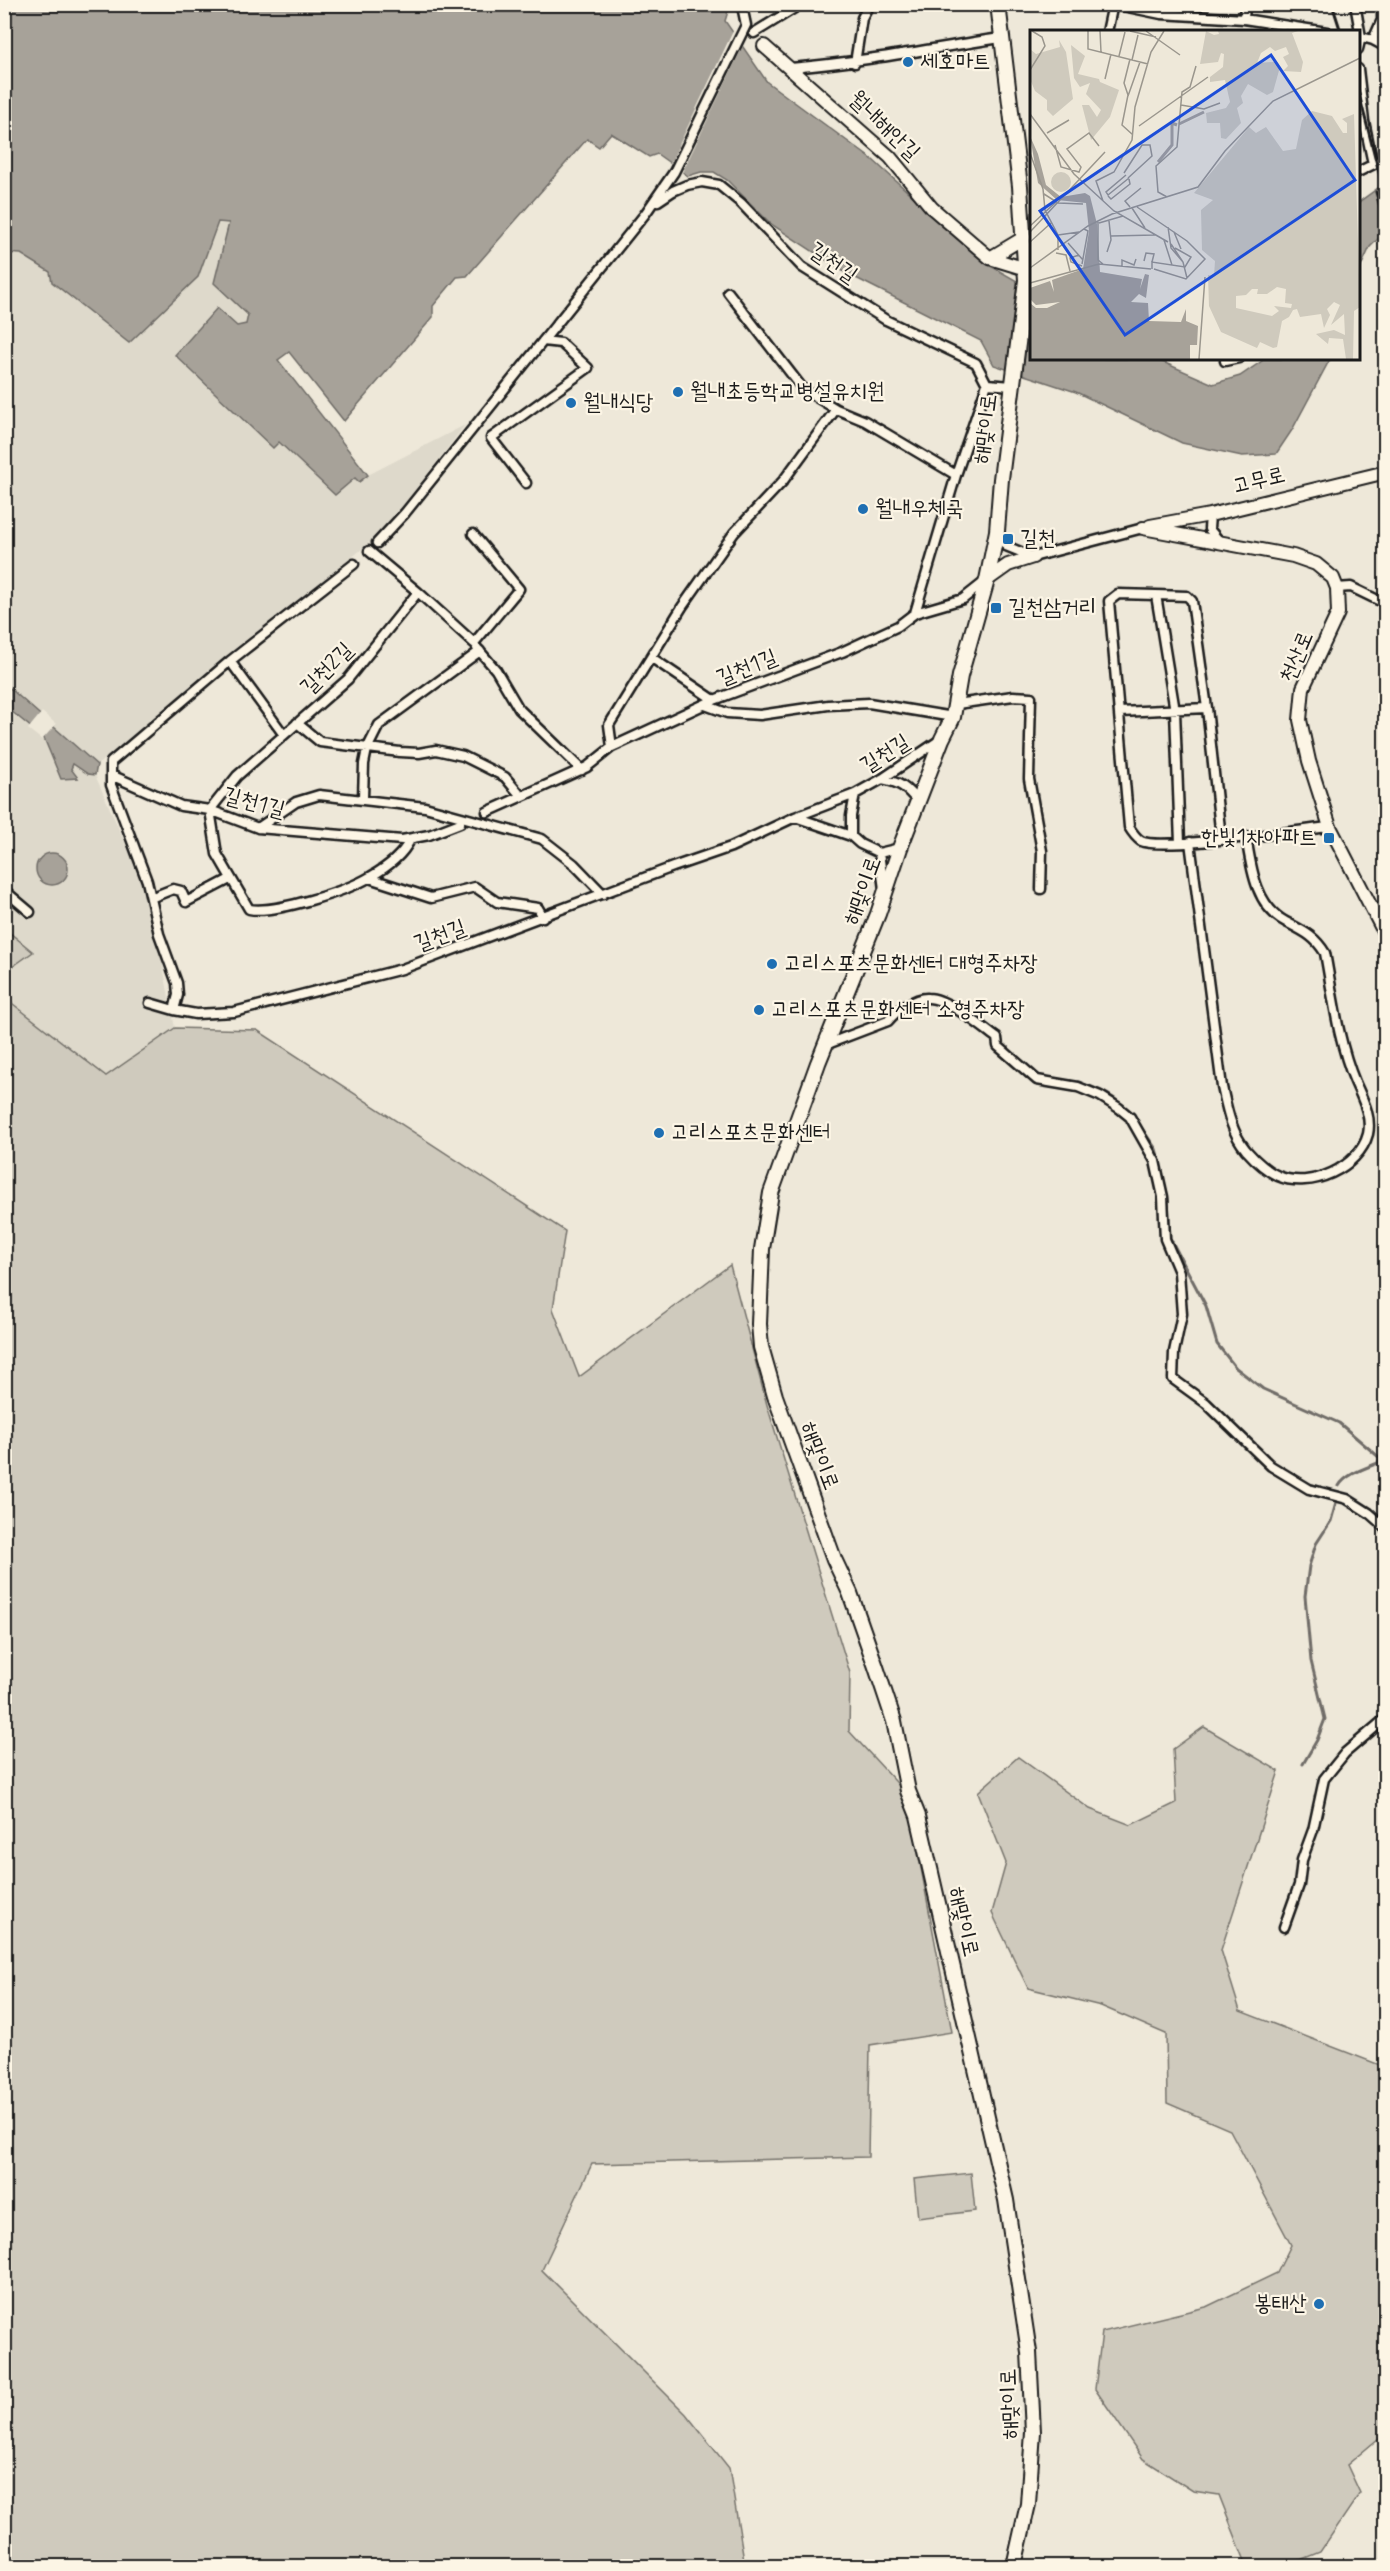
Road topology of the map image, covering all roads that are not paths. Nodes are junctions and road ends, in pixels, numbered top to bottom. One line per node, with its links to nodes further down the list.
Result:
1 (745, 4): 27 (street)
2 (801, 4): 14 (street)
3 (869, 4): 20 (street)
4 (998, 4): 16 (main road)
5 (1113, 4): 9 (street); 11 (street)
6 (1245, 4): 10 (street)
7 (1355, 4): 13 (street)
8 (1382, 4): 17 (street)
9 (1144, 8): 10 (street)
10 (1244, 19): 12 (street)
11 (1107, 30)
12 (1314, 30)
13 (1359, 30)
14 (753, 33)
15 (1360, 37): 17 (street)
16 (1000, 38): 20 (street, 월내해안길); 26 (main road)
17 (1373, 40): 19 (street)
18 (764, 46): 21 (street)
19 (1386, 47)
20 (855, 63): 21 (street, 월내해안길)
21 (791, 68): 29 (street, 월내해안길)
22 (1360, 79): 24 (street)
23 (1386, 158): 24 (street)
24 (1373, 164): 25 (street)
25 (1360, 171)
26 (1026, 183): 28 (main road)
27 (645, 214): 32 (street); 36 (street, 길천길)
28 (1025, 237): 29 (street); 30 (main road)
29 (990, 258): 30 (street)
30 (1026, 275): 35 (main road, 해맞이로)
31 (728, 292): 37 (street)
32 (543, 341): 40 (street); 46 (street)
33 (1230, 360): 34 (street)
34 (1225, 361)
35 (1013, 381): 36 (street); 43 (main road, 해맞이로)
36 (987, 384): 39 (street)
37 (836, 409): 39 (street); 57 (street)
38 (1386, 472): 41 (street, 고무로)
39 (956, 475): 55 (street)
40 (526, 483)
41 (1210, 515): 42 (street, 고무로); 45 (street)
42 (1143, 528): 45 (street); 48 (street)
43 (997, 531): 48 (street); 50 (main road, 해맞이로)
44 (473, 534): 56 (street)
45 (1220, 542): 51 (street)
46 (377, 543)
47 (369, 551): 52 (street)
48 (1033, 557): 50 (street)
49 (354, 564): 58 (street)
50 (987, 580): 55 (street, 길천1길); 62 (main road, 해맞이로)
51 (1337, 588): 54 (street); 81 (street, 천산로)
52 (418, 592): 56 (street); 65 (street, 길천2길)
53 (1156, 596): 61 (street); 63 (street); 64 (street)
54 (1385, 602)
55 (915, 613): 59 (street, 길천1길)
56 (477, 647): 69 (street); 70 (street)
57 (652, 658): 59 (street); 68 (street)
58 (230, 661): 66 (street); 71 (street)
59 (714, 700): 60 (street, 길천1길)
60 (705, 705): 62 (street); 68 (street, 길천1길)
61 (1207, 708): 63 (street); 85 (street)
62 (955, 711): 67 (main road, 해맞이로); 93 (street)
63 (1175, 711): 64 (street); 88 (street)
64 (1120, 712): 88 (street)
65 (297, 723): 66 (street, 길천2길); 69 (street)
66 (284, 735): 77 (street, 길천2길)
67 (942, 739): 72 (street, 길천길); 76 (main road, 해맞이로)
68 (612, 747): 70 (street, 길천1길)
69 (367, 749): 74 (street); 75 (street)
70 (582, 770): 74 (street, 길천1길)
71 (111, 775): 77 (street, 길천1길); 97 (street)
72 (882, 779): 73 (street, 길천길); 76 (street)
73 (855, 794): 79 (street, 길천길); 83 (street)
74 (521, 796): 78 (street, 길천1길)
75 (363, 798): 82 (street); 95 (street)
76 (918, 802): 89 (main road, 해맞이로)
77 (210, 810): 82 (street, 길천1길); 92 (street)
78 (487, 812)
79 (795, 817): 83 (street); 95 (street, 길천길)
80 (460, 824): 86 (street, 길천1길)
81 (1330, 826): 84 (street); 100 (street, 천산로)
82 (258, 828): 86 (street, 길천1길)
83 (851, 836): 90 (street)
84 (1246, 836): 85 (street); 87 (street)
85 (1221, 838): 87 (street)
86 (410, 840): 91 (street)
87 (1190, 842): 88 (street)
88 (1180, 843)
89 (900, 848): 90 (street); 96 (main road, 해맞이로)
90 (879, 853): 96 (street)
91 (369, 878): 92 (street); 99 (street)
92 (230, 879): 97 (street)
93 (1041, 889)
94 (4, 890): 98 (street)
95 (603, 894): 99 (street, 길천길)
96 (885, 895): 103 (main road, 해맞이로)
97 (153, 897): 102 (street)
98 (30, 912)
99 (543, 917): 102 (street, 길천길)
100 (1386, 936)
101 (150, 1003): 102 (street, 길천길)
102 (174, 1010)
103 (825, 1045): 104 (street); 107 (main road, 해맞이로)
104 (1386, 1528)
105 (1386, 1718): 106 (street)
106 (1284, 1927)
107 (1014, 2566)

